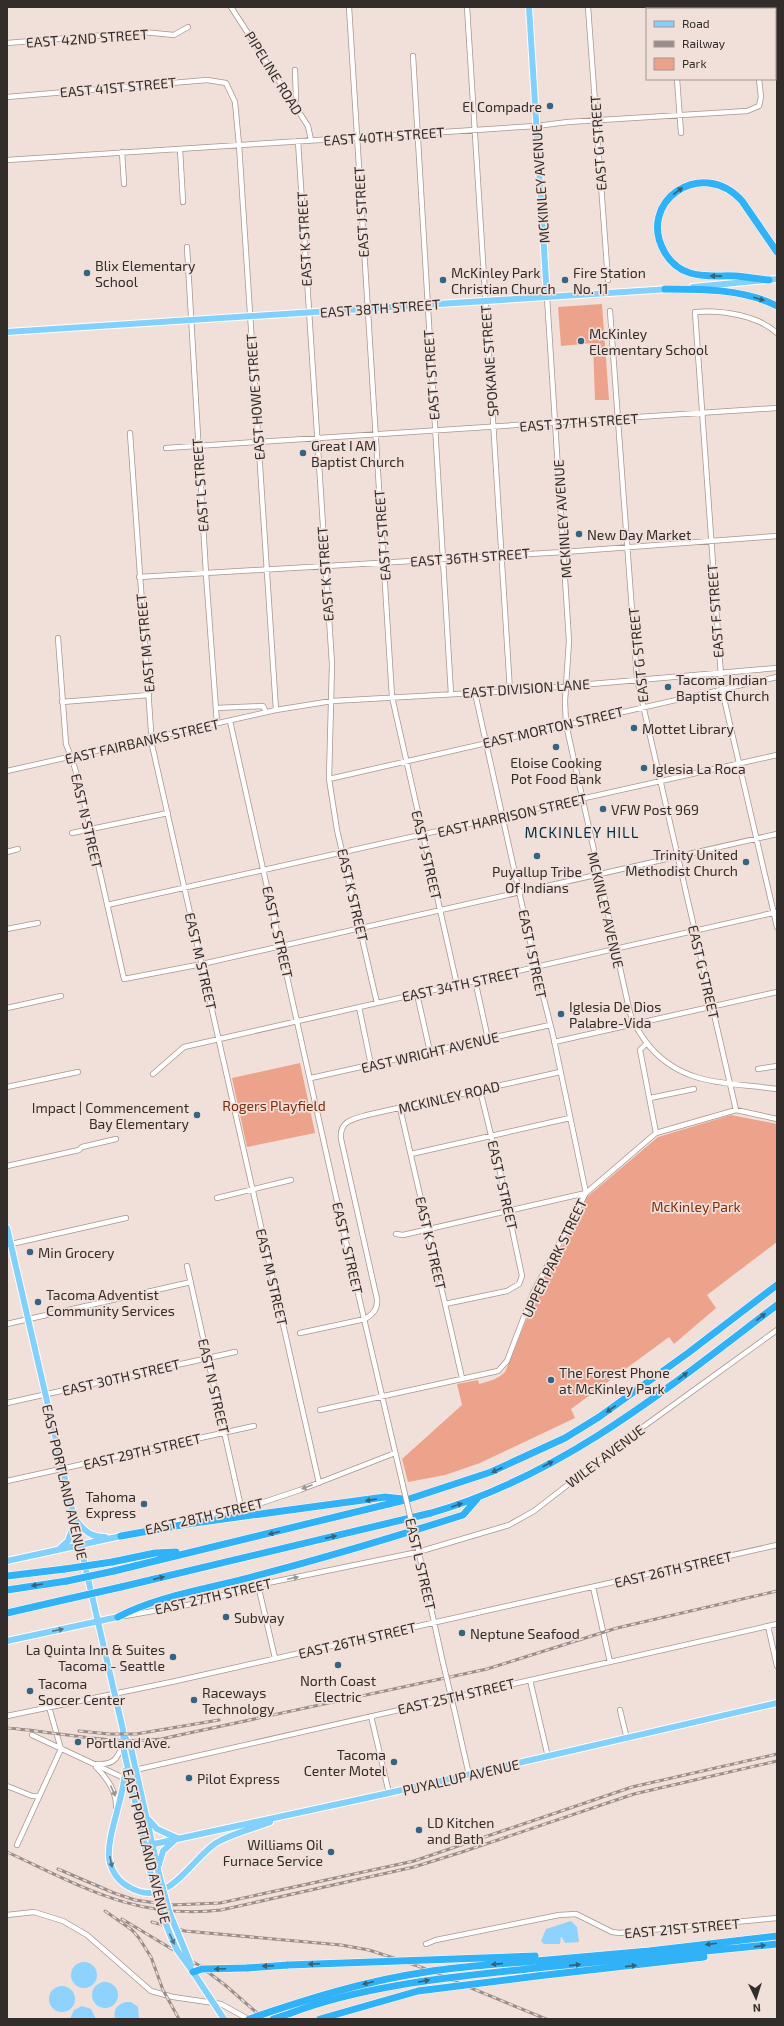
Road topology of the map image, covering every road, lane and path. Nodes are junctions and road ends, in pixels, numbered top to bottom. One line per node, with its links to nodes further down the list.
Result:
1 (231, 7): 14 (street, PIPELINE ROAD)
2 (349, 7): 21 (street, EAST J STREET)
3 (467, 7): 18 (street, SPOKANE STREET)
4 (529, 7): 17 (main road, MCKINLEY AVENUE)
5 (588, 7): 16 (street, EAST G STREET)
6 (188, 27): 7 (street, EAST 42ND STREET)
7 (7, 43)
8 (413, 56): 20 (street, EAST I STREET)
9 (295, 70): 14 (street)
10 (677, 80): 15 (street)
11 (760, 80): 15 (street, EAST 40TH STREET)
12 (228, 85): 13 (street, EAST 41ST STREET); 24 (street, EAST HOWE STREET)
13 (7, 97)
14 (294, 105): 22 (street, PIPELINE ROAD)
15 (680, 114): 16 (street, EAST 40TH STREET); 19 (street)
16 (596, 120): 17 (street, EAST 40TH STREET); 33 (street, EAST G STREET)
17 (536, 126): 18 (street, EAST 40TH STREET); 36 (main road, MCKINLEY AVENUE)
18 (475, 130): 20 (street, EAST 40TH STREET); 37 (street, SPOKANE STREET)
19 (681, 133)
20 (416, 134): 21 (street, EAST 40TH STREET); 38 (street, EAST I STREET)
21 (357, 138): 22 (street, EAST 40TH STREET); 40 (street, EAST J STREET)
22 (311, 140): 23 (street, EAST 40TH STREET)
23 (298, 141): 24 (street, EAST 40TH STREET); 42 (street, EAST K STREET)
24 (239, 145): 25 (street, EAST 40TH STREET); 43 (street, EAST HOWE STREET)
25 (180, 149): 26 (street, EAST 40TH STREET); 29 (street)
26 (122, 152): 27 (street, EAST 40TH STREET); 28 (street)
27 (7, 160)
28 (124, 184)
29 (183, 202)
30 (187, 247): 44 (street, EAST L STREET)
31 (777, 252): 34 (highway, one-way to 31)
32 (777, 279): 34 (main road, EAST 38TH STREET)
33 (608, 280)
34 (769, 280): 35 (main road, EAST 38TH STREET)
35 (665, 289): 36 (main road, EAST 38TH STREET); 39 (highway, one-way to 39)
36 (547, 297): 37 (main road, EAST 38TH STREET); 50 (street, MCKINLEY AVENUE)
37 (485, 301): 38 (main road, EAST 38TH STREET); 51 (street, SPOKANE STREET)
38 (426, 305): 40 (main road, EAST 38TH STREET); 52 (street, EAST I STREET)
39 (777, 306)
40 (367, 309): 42 (main road, EAST 38TH STREET); 54 (street, EAST J STREET)
41 (610, 311): 49 (street, EAST G STREET)
42 (308, 313): 43 (main road, EAST 38TH STREET); 55 (street, EAST K STREET)
43 (249, 316): 44 (main road, EAST 38TH STREET); 56 (street, EAST HOWE STREET)
44 (190, 320): 45 (main road, EAST 38TH STREET); 57 (street, EAST L STREET)
45 (7, 332)
46 (777, 334): 48 (street, EAST F STREET)
47 (777, 408): 48 (street, EAST 37TH STREET)
48 (701, 413): 49 (street, EAST 37TH STREET); 60 (street, EAST F STREET)
49 (618, 420): 50 (street, EAST 37TH STREET); 61 (street, EAST G STREET)
50 (555, 424): 51 (street, EAST 37TH STREET); 62 (street, MCKINLEY AVENUE)
51 (493, 427): 52 (street, EAST 37TH STREET); 63 (street, SPOKANE STREET)
52 (434, 431): 54 (street, EAST 37TH STREET); 64 (street, EAST I STREET)
53 (130, 433): 69 (street, EAST M STREET)
54 (375, 435): 55 (street, EAST 37TH STREET); 65 (street, EAST J STREET)
55 (316, 438): 56 (street, EAST 37TH STREET); 66 (street, EAST K STREET)
56 (258, 442): 57 (street, EAST 37TH STREET); 67 (street, EAST HOWE STREET)
57 (198, 446): 58 (street, EAST 37TH STREET); 68 (street, EAST L STREET)
58 (166, 448)
59 (777, 536): 60 (street, EAST 36TH STREET)
60 (710, 541): 61 (street, EAST 36TH STREET); 72 (street, EAST F STREET)
61 (628, 547): 62 (street, EAST 36TH STREET); 74 (street, EAST G STREET)
62 (564, 552): 63 (street, EAST 36TH STREET); 75 (street, MCKINLEY AVENUE)
63 (501, 555): 64 (street, EAST 36TH STREET); 77 (street, SPOKANE STREET)
64 (442, 559): 65 (street, EAST 36TH STREET); 79 (street, EAST I STREET)
65 (383, 562): 66 (street, EAST 36TH STREET); 81 (street, EAST J STREET)
66 (324, 566): 67 (street, EAST 36TH STREET); 82 (street, EAST K STREET)
67 (266, 570): 68 (street, EAST 36TH STREET); 86 (street, EAST HOWE STREET)
68 (206, 574): 69 (street, EAST 36TH STREET); 85 (street, EAST L STREET)
69 (139, 577): 80 (street, EAST M STREET)
70 (58, 638): 83 (street, EAST N STREET)
71 (777, 668): 72 (street, EAST DIVISION LANE)
72 (720, 673): 74 (street, EAST DIVISION LANE); 76 (street, EAST F STREET)
73 (777, 677): 76 (street, EAST MORTON STREET)
74 (638, 679): 75 (street, EAST DIVISION LANE); 84 (street, EAST G STREET)
75 (566, 686): 77 (street, EAST DIVISION LANE); 90 (street, MCKINLEY AVENUE)
76 (722, 690): 84 (street, EAST MORTON STREET); 96 (street, EAST F STREET)
77 (510, 691): 78 (street, EAST DIVISION LANE)
78 (475, 693): 79 (street, EAST DIVISION LANE); 92 (street, EAST I STREET)
79 (451, 694): 81 (street, EAST DIVISION LANE)
80 (149, 695): 83 (street); 91 (street, EAST M STREET)
81 (392, 697): 82 (street, EAST DIVISION LANE); 95 (street, EAST J STREET)
82 (332, 701): 86 (street, EAST DIVISION LANE); 98 (street, EAST K STREET)
83 (62, 702): 94 (street, EAST N STREET)
84 (643, 707): 90 (street, EAST MORTON STREET); 99 (street, EAST G STREET)
85 (216, 708): 87 (street); 89 (street, EAST L STREET)
86 (276, 710): 87 (street, EAST FAIRBANKS STREET)
87 (266, 712): 88 (street, EAST FAIRBANKS STREET)
88 (230, 721): 89 (street, EAST FAIRBANKS STREET); 112 (street, EAST L STREET)
89 (217, 724): 91 (street, EAST FAIRBANKS STREET)
90 (566, 724): 92 (street, EAST MORTON STREET); 100 (street, MCKINLEY AVENUE)
91 (152, 738): 94 (street, EAST FAIRBANKS STREET); 101 (street, EAST M STREET)
92 (486, 742): 95 (street, EAST MORTON STREET); 102 (street, EAST I STREET)
93 (777, 755): 96 (street, EAST HARRISON STREET)
94 (70, 757): 97 (street, EAST FAIRBANKS STREET); 103 (street, EAST N STREET)
95 (405, 761): 98 (street, EAST MORTON STREET); 106 (street, EAST J STREET)
96 (740, 763): 99 (street, EAST HARRISON STREET); 107 (street, EAST F STREET)
97 (7, 771)
98 (329, 779): 110 (street, EAST K STREET)
99 (660, 781): 100 (street, EAST HARRISON STREET); 111 (street, EAST G STREET)
100 (581, 799): 102 (street, EAST HARRISON STREET); 113 (street, MCKINLEY AVENUE)
101 (168, 813): 103 (street); 114 (street, EAST M STREET)
102 (502, 817): 106 (street, EAST HARRISON STREET); 115 (street, EAST I STREET)
103 (90, 830): 104 (street); 116 (street, EAST N STREET)
104 (72, 833)
105 (777, 834): 107 (street)
106 (422, 835): 110 (street, EAST HARRISON STREET); 117 (street, EAST J STREET)
107 (757, 838): 111 (street); 118 (street, EAST F STREET)
108 (18, 849): 109 (street)
109 (7, 852)
110 (343, 853): 112 (street, EAST HARRISON STREET); 121 (street, EAST K STREET)
111 (677, 856): 113 (street); 123 (street, EAST G STREET)
112 (264, 871): 114 (street, EAST HARRISON STREET); 124 (street, EAST L STREET)
113 (598, 874): 115 (street); 125 (street, MCKINLEY AVENUE)
114 (185, 888): 116 (street, EAST HARRISON STREET); 126 (street, EAST M STREET)
115 (520, 892): 117 (street); 127 (street, EAST I STREET)
116 (107, 905): 126 (street, EAST N STREET)
117 (439, 910): 121 (street); 129 (street, EAST J STREET)
118 (775, 913): 120 (street, EAST F STREET); 123 (street, EAST 34TH STREET)
119 (38, 923): 122 (street)
120 (777, 927)
121 (360, 928): 124 (street); 133 (street, EAST K STREET)
122 (7, 929)
123 (695, 931): 125 (street, EAST 34TH STREET); 135 (street, EAST G STREET)
124 (281, 946): 126 (street); 137 (street, EAST L STREET)
125 (615, 949): 127 (street, EAST 34TH STREET); 138 (street, MCKINLEY AVENUE)
126 (202, 964): 140 (street, EAST M STREET)
127 (536, 968): 128 (street, EAST 34TH STREET); 139 (street, EAST I STREET)
128 (475, 980): 129 (street, EAST 34TH STREET); 141 (street)
129 (457, 985): 131 (street, EAST 34TH STREET)
130 (777, 992): 135 (street)
131 (417, 994): 133 (street, EAST 34TH STREET); 144 (street)
132 (61, 996): 136 (street)
133 (377, 1003): 134 (street, EAST 34TH STREET)
134 (359, 1007): 137 (street, EAST 34TH STREET); 145 (street)
135 (712, 1007): 138 (street); 152 (street, EAST G STREET)
136 (7, 1008)
137 (298, 1021): 140 (street, EAST 34TH STREET); 151 (street, EAST L STREET)
138 (635, 1024): 142 (street); 143 (street, MCKINLEY AVENUE)
139 (550, 1025): 141 (street, EAST WRIGHT AVENUE); 142 (street, EAST I STREET)
140 (219, 1039): 150 (street, EAST 34TH STREET); 168 (street, EAST M STREET)
141 (488, 1039): 144 (street, EAST WRIGHT AVENUE)
142 (554, 1042): 149 (street, EAST I STREET)
143 (647, 1043): 152 (street, MCKINLEY AVENUE); 157 (street)
144 (430, 1052): 145 (street, EAST WRIGHT AVENUE)
145 (371, 1065): 151 (street, EAST WRIGHT AVENUE)
146 (777, 1066): 147 (street)
147 (758, 1069)
148 (78, 1072): 153 (street)
149 (560, 1072): 156 (street, MCKINLEY ROAD); 160 (street, EAST I STREET)
150 (153, 1074)
151 (310, 1078): 183 (street, EAST L STREET)
152 (730, 1083): 155 (street, MCKINLEY AVENUE); 159 (street, EAST G STREET)
153 (7, 1087)
154 (694, 1089): 157 (street)
155 (777, 1089)
156 (480, 1090): 158 (street, MCKINLEY ROAD); 163 (street, EAST J STREET)
157 (650, 1098): 162 (street)
158 (400, 1108): 165 (street, EAST K STREET); 183 (street, MCKINLEY ROAD)
159 (736, 1110): 161 (street, UPPER PARK STREET); 162 (street, UPPER PARK STREET)
160 (570, 1118): 163 (street); 169 (street, EAST I STREET)
161 (777, 1119)
162 (656, 1133): 169 (street, UPPER PARK STREET)
163 (491, 1135): 165 (street); 171 (street, EAST J STREET)
164 (116, 1139): 166 (street)
165 (411, 1154): 174 (street, EAST K STREET)
166 (7, 1166)
167 (291, 1180): 168 (street)
168 (252, 1190): 170 (street); 201 (street, EAST M STREET)
169 (586, 1193): 171 (street); 191 (street, UPPER PARK STREET)
170 (217, 1198)
171 (508, 1210): 174 (street); 181 (street, EAST J STREET)
172 (126, 1218): 176 (street)
173 (7, 1228): 176 (main road, EAST PORTLAND AVENUE)
174 (429, 1228): 175 (street); 181 (street, EAST K STREET)
175 (396, 1234)
176 (9, 1245): 184 (main road, EAST PORTLAND AVENUE)
177 (187, 1266): 179 (street, EAST N STREET)
178 (777, 1281): 189 (highway)
179 (191, 1282): 184 (street); 190 (street, EAST N STREET)
180 (777, 1285): 189 (highway)
181 (445, 1304): 191 (street, EAST K STREET)
182 (777, 1304): 202 (highway, one-way to 182)
183 (364, 1319): 187 (street); 193 (street, EAST L STREET)
184 (27, 1320): 185 (street); 192 (main road, EAST PORTLAND AVENUE)
185 (7, 1324)
186 (777, 1330): 212 (street, WILEY AVENUE)
187 (300, 1333)
188 (235, 1352): 190 (street, EAST 30TH STREET)
189 (688, 1353): 203 (highway, one-way to 203)
190 (208, 1358): 192 (street, EAST 30TH STREET); 197 (street, EAST N STREET)
191 (462, 1378): 193 (street)
192 (45, 1394): 194 (street, EAST 30TH STREET); 199 (main road, EAST PORTLAND AVENUE)
193 (383, 1397): 195 (street); 198 (street, EAST L STREET)
194 (7, 1403)
195 (320, 1410)
196 (254, 1426): 197 (street, EAST 29TH STREET)
197 (225, 1432): 199 (street, EAST 29TH STREET); 204 (street, EAST N STREET)
198 (395, 1453): 201 (street, EAST 28TH STREET); 212 (street, EAST L STREET, bridge)
199 (62, 1469): 200 (street, EAST 29TH STREET); 205 (main road, EAST PORTLAND AVENUE)
200 (7, 1481)
201 (319, 1483): 204 (street, EAST 28TH STREET, one-way to 204)
202 (479, 1497): 218 (highway, one-way to 202, bridge); 221 (highway)
203 (409, 1499): 206 (highway, one-way to 206); 211 (highway, one-way to 211)
204 (242, 1507): 206 (street, EAST 28TH STREET)
205 (75, 1520): 207 (main road); 208 (main road, EAST PORTLAND AVENUE); 210 (main road)
206 (121, 1536): 207 (main road, EAST 28TH STREET)
207 (113, 1538): 208 (main road, EAST 28TH STREET)
208 (80, 1545): 210 (main road, EAST 28TH STREET); 222 (main road, EAST PORTLAND AVENUE)
209 (777, 1545): 216 (street, EAST 26TH STREET)
210 (56, 1550): 213 (main road, EAST 28TH STREET)
211 (192, 1551): 214 (highway, bridge); 217 (highway, one-way to 217, bridge)
212 (418, 1552): 215 (street, EAST 27TH STREET, one-way to 212); 223 (street, EAST L STREET)
213 (7, 1561)
214 (7, 1576)
215 (258, 1585): 221 (street, EAST 27TH STREET); 227 (street)
216 (593, 1587): 223 (street, EAST 26TH STREET); 228 (street)
217 (7, 1590)
218 (72, 1598): 219 (highway); 220 (highway)
219 (7, 1608)
220 (7, 1613)
221 (118, 1617): 222 (main road, EAST 27TH STREET)
222 (98, 1622): 226 (main road, EAST 27TH STREET, one-way to 222); 231 (main road, EAST PORTLAND AVENUE)
223 (434, 1623): 227 (street, EAST 26TH STREET); 245 (street, EAST L STREET, bridge)
224 (777, 1624): 225 (street, EAST 25TH STREET)
225 (768, 1626): 228 (street, EAST 25TH STREET); 229 (street)
226 (7, 1641)
227 (275, 1658): 231 (street, EAST 26TH STREET)
228 (610, 1662): 230 (street, EAST 25TH STREET)
229 (777, 1666)
230 (530, 1680): 236 (street, EAST 25TH STREET); 241 (street)
231 (115, 1694): 233 (street, EAST 26TH STREET); 238 (main road, EAST PORTLAND AVENUE)
232 (777, 1703): 239 (main road, PUYALLUP AVENUE)
233 (49, 1707): 235 (street, EAST 26TH STREET); 240 (street)
234 (620, 1710): 239 (street)
235 (7, 1716)
236 (371, 1716): 244 (street, EAST 25TH STREET); 248 (street)
237 (32, 1735): 240 (street)
238 (125, 1737): 242 (main road, EAST PORTLAND AVENUE); 243 (street); 244 (main road, EAST PORTLAND AVENUE)
239 (627, 1739): 241 (main road, PUYALLUP AVENUE)
240 (61, 1749): 243 (street); 249 (street)
241 (548, 1757): 245 (main road, PUYALLUP AVENUE)
242 (126, 1761): 244 (street); 246 (main road, EAST PORTLAND AVENUE)
243 (94, 1764): 246 (street); 252 (street, one-way to 252)
244 (136, 1770): 251 (main road, EAST PORTLAND AVENUE)
245 (469, 1775): 248 (main road, PUYALLUP AVENUE)
246 (128, 1780): 252 (main road); 256 (main road, EAST PORTLAND AVENUE)
247 (7, 1786): 249 (street)
248 (389, 1793): 250 (main road, PUYALLUP AVENUE)
249 (39, 1796): 255 (street)
250 (286, 1816): 252 (main road, one-way to 250); 253 (main road, PUYALLUP AVENUE)
251 (147, 1817): 253 (main road); 254 (main road, EAST PORTLAND AVENUE)
252 (115, 1824)
253 (177, 1838): 254 (main road, PUYALLUP AVENUE); 257 (main road)
254 (153, 1844): 256 (main road, PUYALLUP AVENUE); 257 (main road, EAST PORTLAND AVENUE)
255 (17, 1845)
256 (145, 1846): 264 (main road, EAST PORTLAND AVENUE, one-way to 264, bridge)
257 (159, 1871): 264 (main road, EAST PORTLAND AVENUE, bridge)
258 (7, 1915): 266 (street)
259 (777, 1918): 261 (street, EAST 21ST STREET)
260 (777, 1936): 263 (highway, one-way to 263)
261 (426, 1944)
262 (777, 1944): 263 (highway, one-way to 262)
263 (536, 1965): 264 (highway, one-way to 264, bridge); 266 (highway, one-way to 266, bridge); 267 (highway, one-way to 263, bridge); 268 (highway, bridge)
264 (193, 1972): 265 (main road, EAST PORTLAND AVENUE, bridge)
265 (224, 2019)
266 (248, 2019)
267 (273, 2019)
268 (320, 2019)

